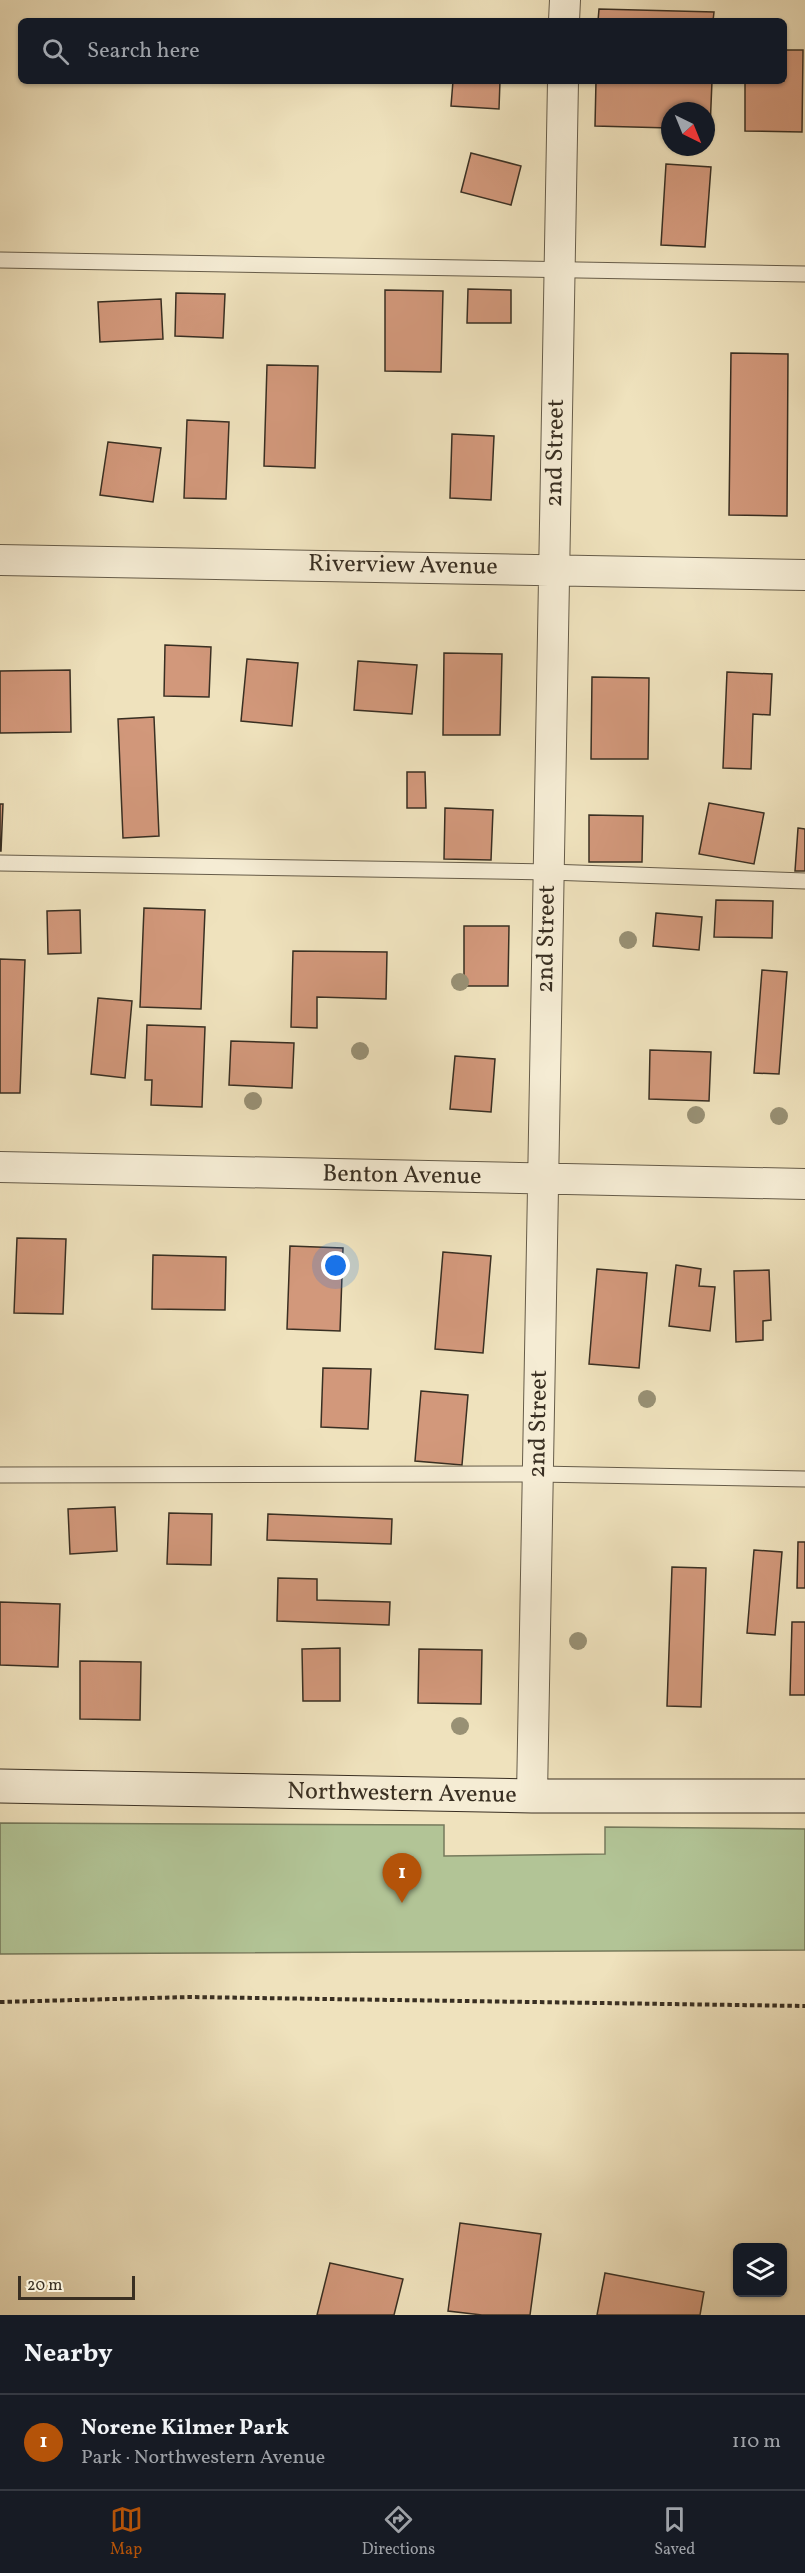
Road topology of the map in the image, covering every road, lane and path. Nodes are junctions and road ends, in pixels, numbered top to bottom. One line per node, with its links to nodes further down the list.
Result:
1 (565, 0): 2 (street)
2 (564, 18)
3 (563, 84): 5 (street, 2nd Street)
4 (0, 260): 5 (lane)
5 (559, 270): 6 (lane); 8 (street, 2nd Street)
6 (805, 274)
7 (0, 560): 8 (street, Riverview Avenue)
8 (554, 569): 9 (street, Riverview Avenue); 11 (street, 2nd Street)
9 (805, 575)
10 (0, 863): 11 (lane)
11 (549, 872): 12 (lane); 14 (street, 2nd Street)
12 (805, 881)
13 (0, 1167): 14 (street, Benton Avenue)
14 (543, 1179): 15 (street, Benton Avenue); 16 (street, 2nd Street)
15 (805, 1184)
16 (538, 1474): 17 (lane); 18 (lane); 20 (street, 2nd Street)
17 (0, 1475)
18 (805, 1479)
19 (0, 1786): 20 (street, Northwestern Avenue)
20 (532, 1796): 21 (street, Northwestern Avenue)
21 (805, 1796)
22 (0, 2001): 23 (path)
23 (805, 2006)

